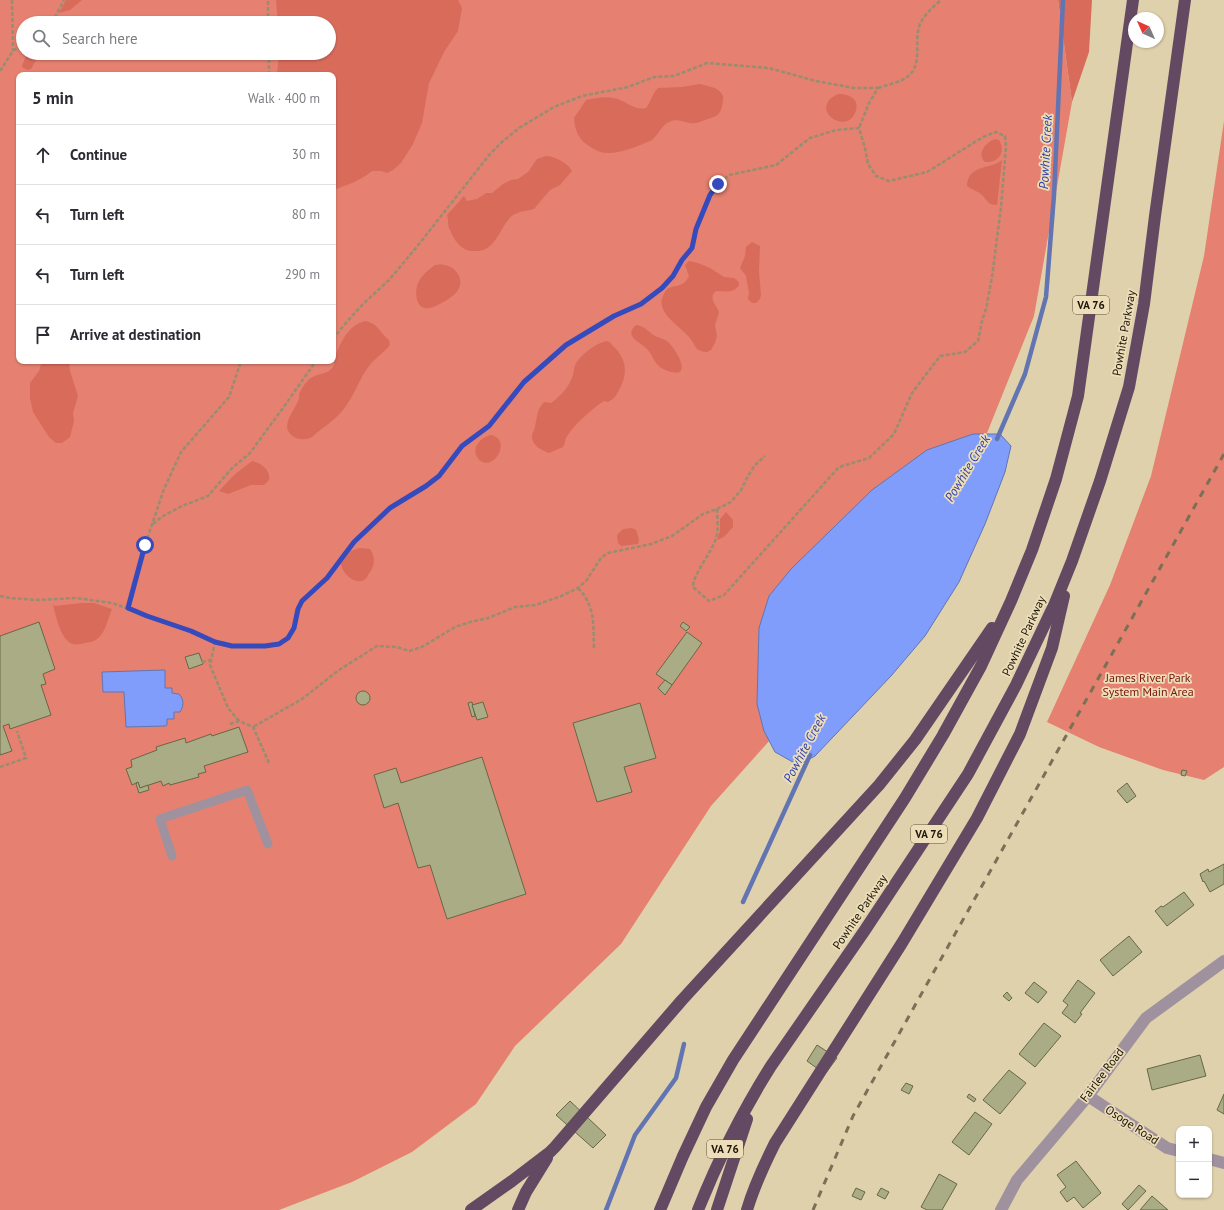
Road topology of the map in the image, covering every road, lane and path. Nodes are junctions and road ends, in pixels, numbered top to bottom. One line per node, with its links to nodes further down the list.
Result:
1 (12, 0): 10 (path)
2 (64, 0): 7 (path)
3 (268, 0): 8 (path)
4 (941, 0): 14 (path)
5 (1133, 0): 25 (highway, Powhite Parkway / VA 76)
6 (1185, 0): 22 (highway, Powhite Parkway / VA 76)
7 (56, 16)
8 (268, 16)
9 (16, 49): 10 (path)
10 (13, 51): 12 (path)
11 (269, 60): 13 (path)
12 (0, 72)
13 (269, 72)
14 (878, 88): 15 (path); 16 (path)
15 (859, 128): 20 (path); 27 (path)
16 (336, 335)
17 (240, 364): 21 (path)
18 (314, 364): 21 (path)
19 (765, 456): 20 (path)
20 (717, 509): 23 (path)
21 (153, 525): 26 (path)
22 (1072, 561): 40 (highway, Powhite Parkway / VA 76); 51 (highway)
23 (578, 588): 28 (path); 33 (path)
24 (0, 596): 26 (path)
25 (1011, 601): 43 (highway); 48 (highway, Powhite Parkway / VA 76)
26 (128, 608): 27 (path)
27 (215, 642): 29 (path)
28 (594, 649)
29 (211, 660): 30 (path); 31 (path)
30 (202, 662)
31 (239, 721): 32 (path); 33 (path)
32 (230, 724)
33 (253, 728): 35 (path)
34 (17, 731): 36 (path)
35 (270, 763)
36 (0, 767)
37 (268, 844): 38 (lane)
38 (172, 856)
39 (1224, 961): 41 (street, Fairlee Road)
40 (756, 1090): 49 (highway, Powhite Parkway / VA 76); 50 (highway)
41 (1088, 1096): 42 (street, Osoge Road); 52 (street, Fairlee Road)
42 (1176, 1150)
43 (550, 1152): 46 (highway); 47 (highway)
44 (1212, 1160): 45 (street)
45 (1224, 1163)
46 (471, 1210)
47 (518, 1210)
48 (660, 1210)
49 (698, 1210)
50 (717, 1210)
51 (747, 1210)
52 (1001, 1210)

